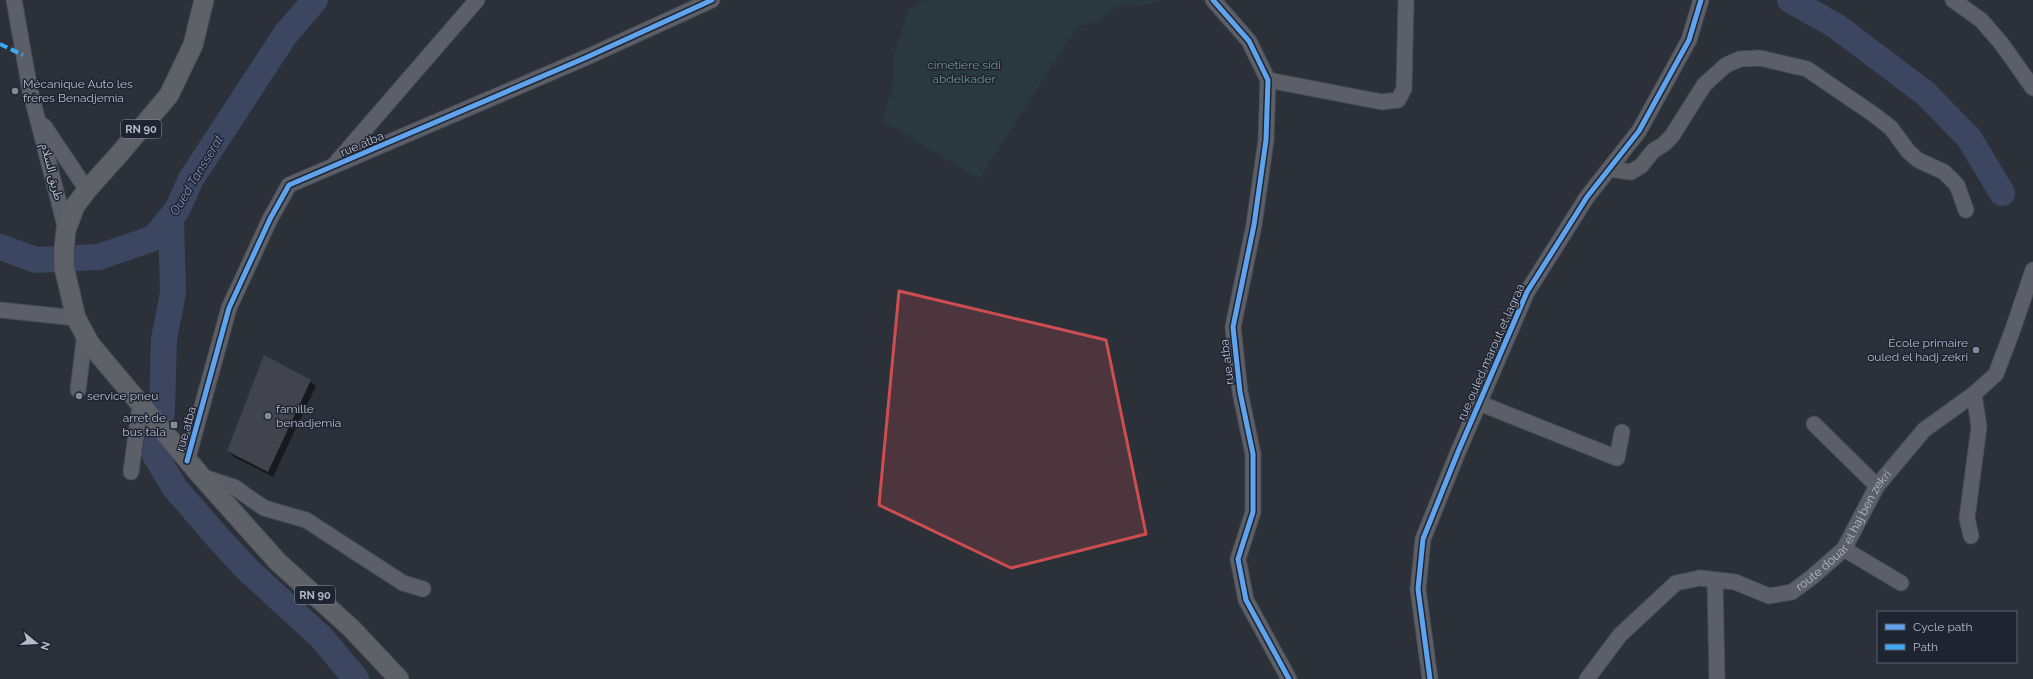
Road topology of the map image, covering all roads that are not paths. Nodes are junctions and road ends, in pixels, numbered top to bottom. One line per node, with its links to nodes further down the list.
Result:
1 (14, 0): 11 (street, طريق السلام)
2 (204, 0): 14 (main road, RN 90)
3 (477, 0): 12 (street)
4 (712, 0): 12 (street, rue atba)
5 (1213, 0): 9 (street, rue atba)
6 (1406, 0): 9 (street)
7 (1701, 0): 13 (street, rue ouled marout et lagraa)
8 (1953, 0): 10 (street)
9 (1268, 80): 36 (street, rue atba)
10 (2033, 88)
11 (37, 115): 14 (street, طريق السلام); 16 (street, طريق السلام)
12 (333, 166): 26 (street, rue atba)
13 (1609, 169): 15 (street); 22 (street, rue ouled marout et lagraa)
14 (87, 190): 16 (main road, RN 90)
15 (1966, 210)
16 (66, 230): 19 (main road, RN 90)
17 (2033, 270): 21 (street, route douar el haj ben zekri)
18 (0, 310): 19 (street)
19 (80, 326): 20 (street); 23 (main road, RN 90)
20 (78, 390)
21 (1974, 394): 29 (street, route douar el haj ben zekri); 30 (street)
22 (1479, 403): 25 (street); 37 (street, rue ouled marout et lagraa)
23 (140, 404): 26 (main road, RN 90); 27 (street)
24 (1814, 424): 29 (street)
25 (1622, 432)
26 (187, 461): 28 (main road, RN 90)
27 (132, 472)
28 (201, 476): 34 (street); 35 (main road, RN 90)
29 (1877, 486): 31 (street, route douar el haj ben zekri)
30 (1971, 536)
31 (1844, 549): 32 (street, route douar el haj ben zekri); 33 (street)
32 (1715, 580): 38 (street, route douar el haj ben zekri); 39 (street)
33 (1901, 583)
34 (423, 589)
35 (399, 679)
36 (1289, 679)
37 (1430, 679)
38 (1587, 679)
39 (1717, 679)

